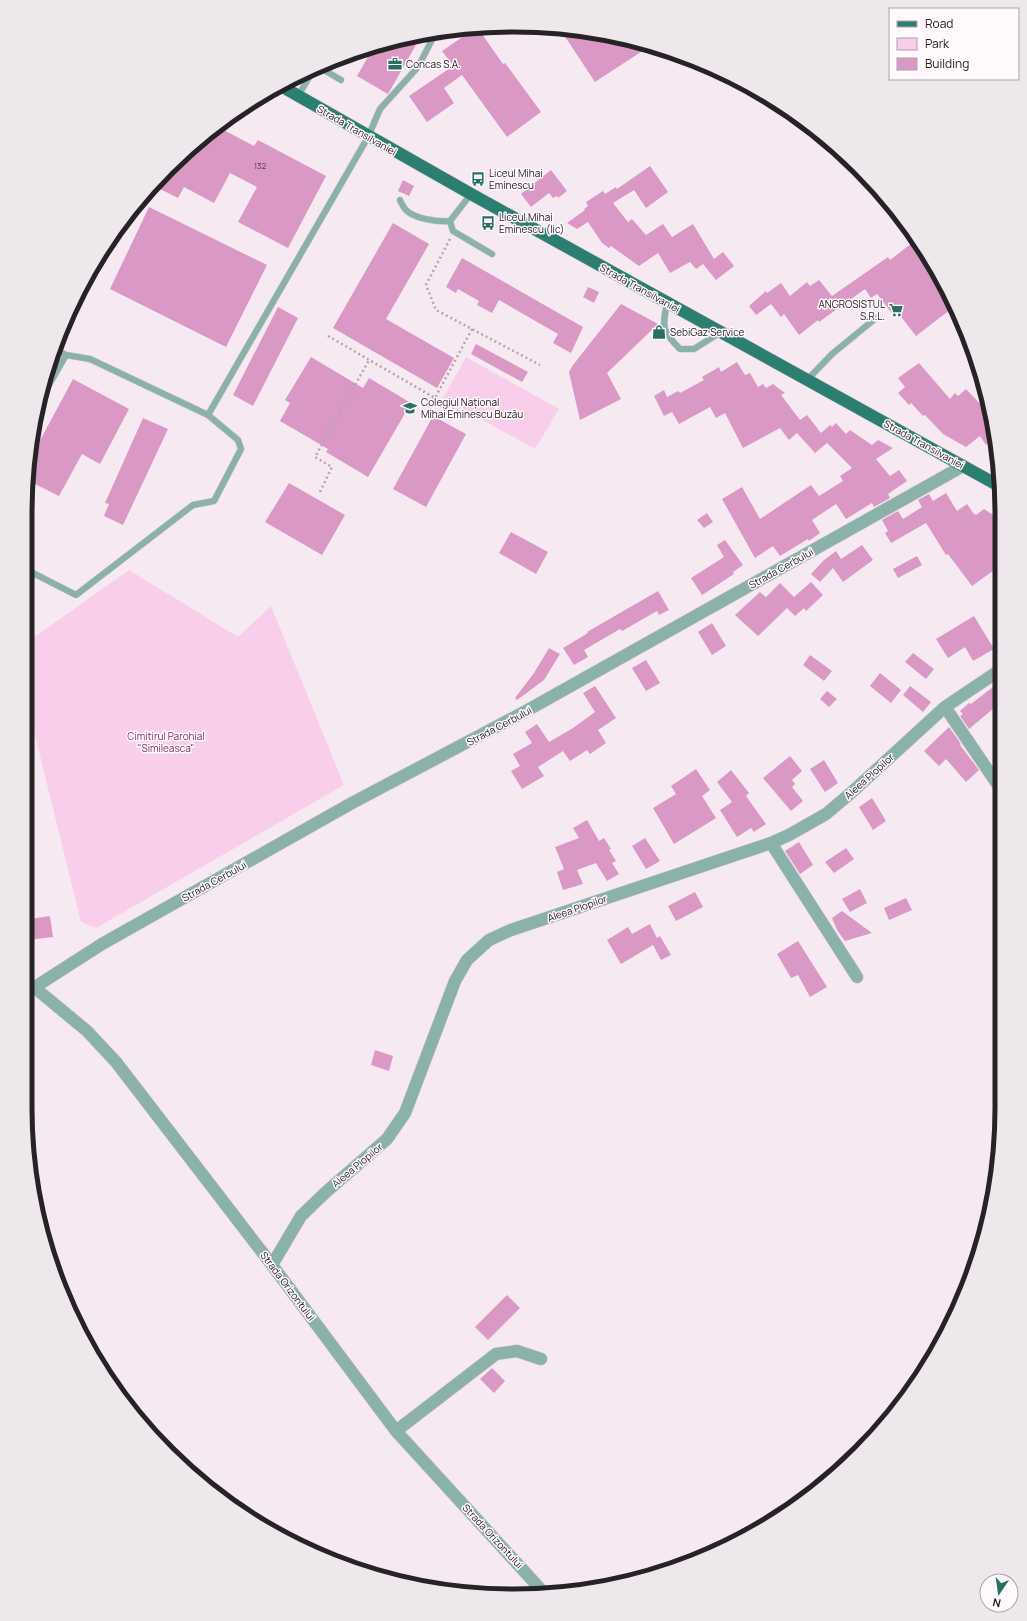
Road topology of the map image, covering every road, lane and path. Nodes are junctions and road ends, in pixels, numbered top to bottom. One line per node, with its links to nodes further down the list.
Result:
1 (432, 39): 7 (lane)
2 (325, 71): 4 (lane)
3 (308, 79): 6 (lane)
4 (341, 80)
5 (287, 90): 6 (main road, Strada Transilvaniei)
6 (298, 96): 7 (main road, Strada Transilvaniei)
7 (368, 137): 8 (main road, Strada Transilvaniei); 27 (lane)
8 (471, 194): 11 (lane); 14 (main road, Strada Transilvaniei)
9 (400, 200): 10 (lane)
10 (439, 222): 11 (lane); 12 (lane)
11 (450, 222): 12 (lane)
12 (453, 231): 13 (lane); 16 (path)
13 (492, 254)
14 (667, 303): 17 (main road, Strada Transilvaniei); 17 (lane)
15 (876, 318): 23 (lane)
16 (472, 329): 22 (path); 25 (path)
17 (721, 332): 23 (main road, Strada Transilvaniei)
18 (328, 336): 21 (path)
19 (60, 352): 20 (lane)
20 (66, 355): 24 (lane); 27 (lane)
21 (370, 360): 25 (path); 30 (path)
22 (540, 366)
23 (806, 380): 28 (main road, Strada Transilvaniei)
24 (50, 383)
25 (435, 398): 26 (path)
26 (462, 414)
27 (208, 415): 31 (lane)
28 (963, 466): 29 (main road, Strada Transilvaniei); 37 (street, Strada Cerbului)
29 (994, 483)
30 (320, 492)
31 (32, 573)
32 (995, 673): 33 (street, Aleea Plopilor)
33 (945, 707): 34 (street); 35 (street, Aleea Plopilor)
34 (995, 781)
35 (771, 843): 36 (street); 38 (street, Aleea Plopilor)
36 (857, 977)
37 (32, 985): 38 (street, Strada Orizontului)
38 (272, 1265): 40 (street, Strada Orizontului)
39 (541, 1359): 40 (street)
40 (396, 1431): 41 (street, Strada Orizontului)
41 (540, 1588)

